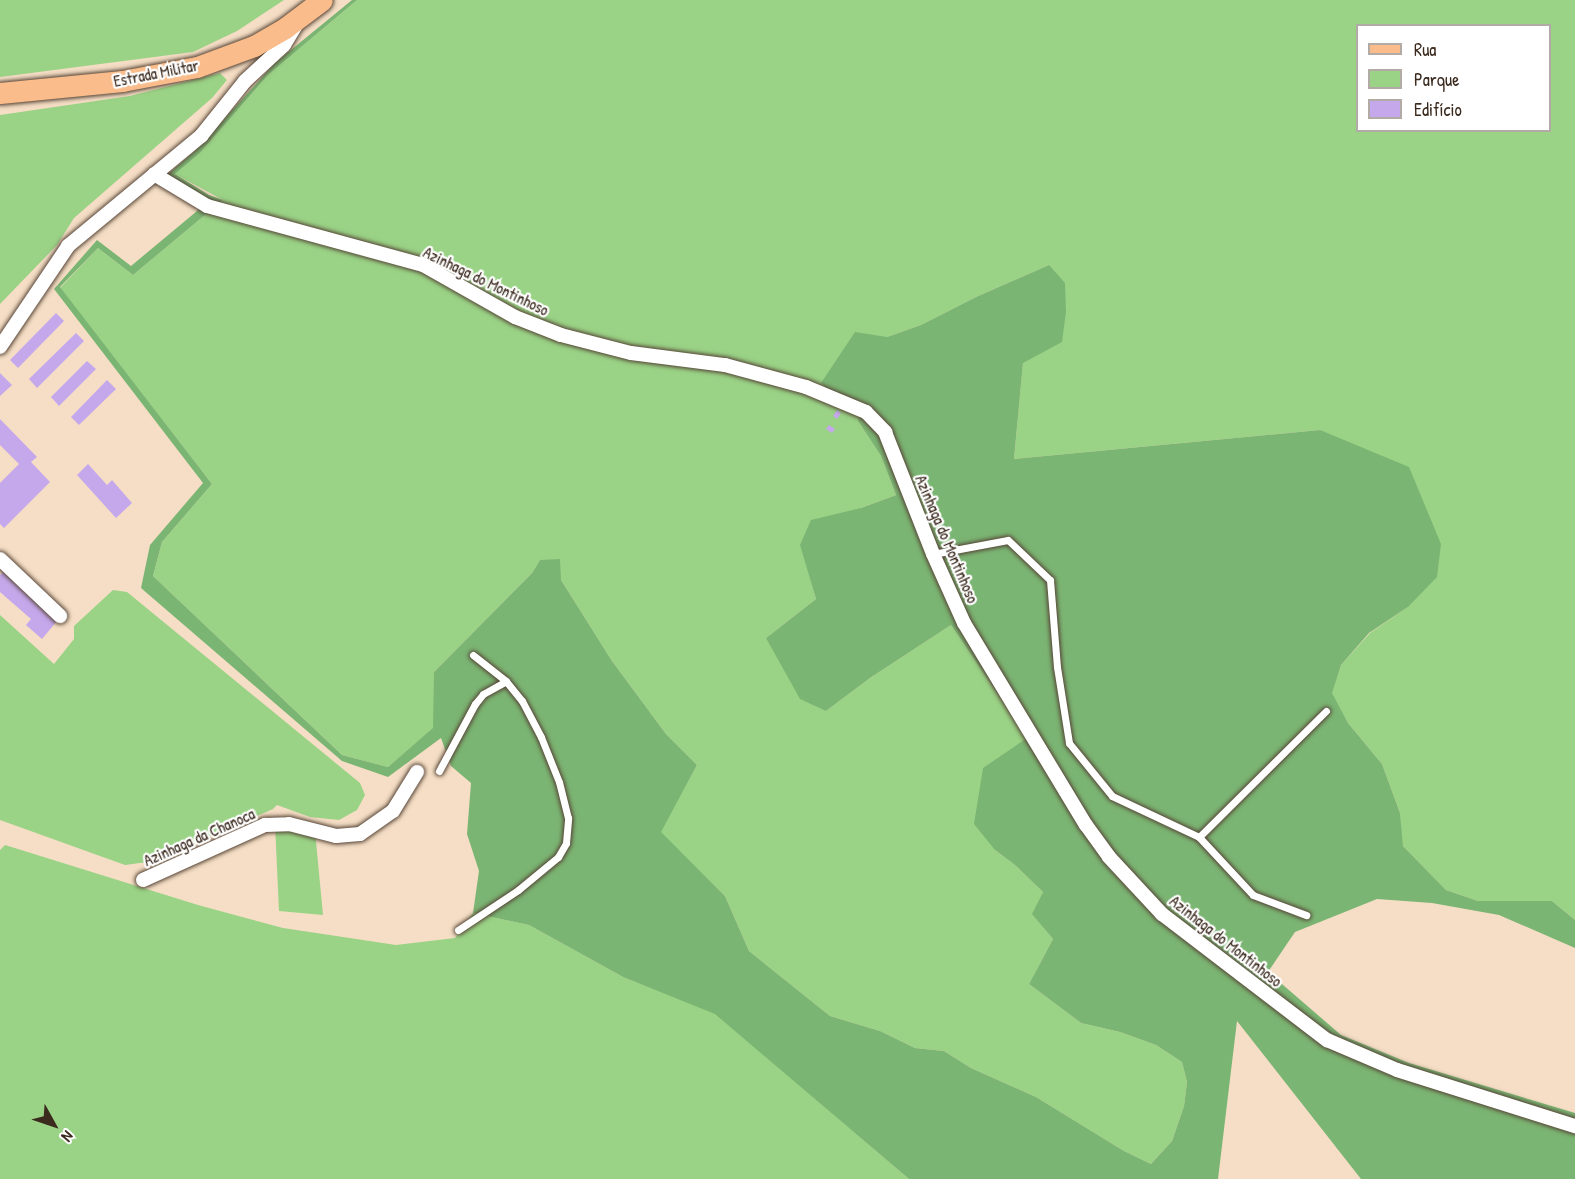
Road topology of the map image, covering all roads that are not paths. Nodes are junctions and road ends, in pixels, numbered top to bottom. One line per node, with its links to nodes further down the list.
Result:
1 (322, 0): 2 (main road, Estrada Militar)
2 (302, 16): 3 (main road, Estrada Militar); 4 (street)
3 (0, 93)
4 (154, 174): 5 (street); 6 (street, Azinhaga do Montinhoso)
5 (0, 347)
6 (933, 554): 14 (lane); 18 (street, Azinhaga do Montinhoso)
7 (0, 559): 8 (street)
8 (60, 616)
9 (473, 656): 10 (lane)
10 (506, 681): 12 (lane); 17 (lane)
11 (1326, 711): 14 (lane)
12 (438, 771)
13 (417, 772): 15 (street, Azinhaga da Chanoca)
14 (1199, 837): 16 (lane)
15 (143, 880)
16 (1306, 915)
17 (458, 930)
18 (1575, 1126)

